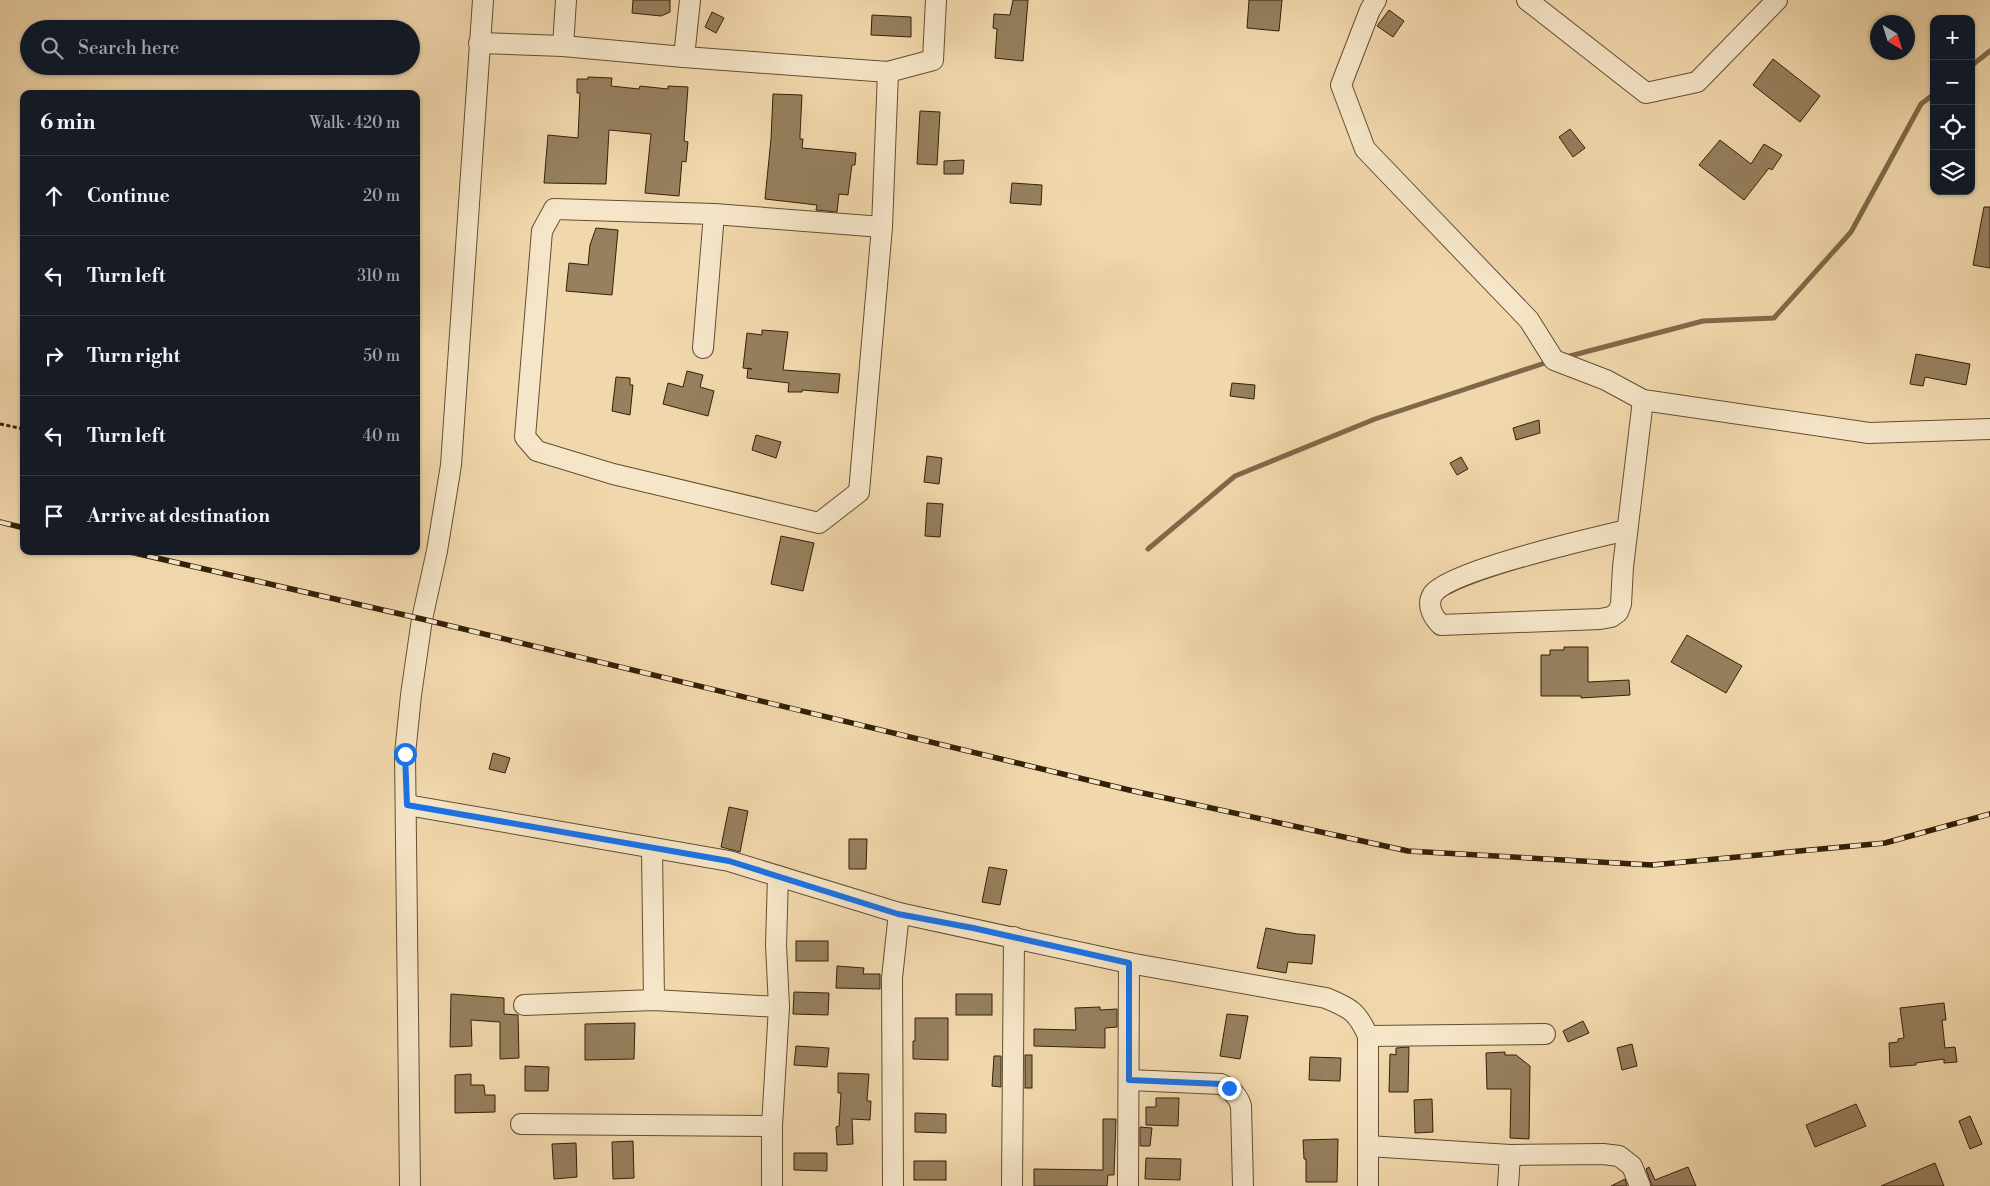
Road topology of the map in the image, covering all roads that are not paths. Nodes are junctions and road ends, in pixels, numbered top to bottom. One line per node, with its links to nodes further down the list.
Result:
1 (483, 0): 8 (street)
2 (566, 0): 9 (street)
3 (690, 0): 10 (street)
4 (936, 0): 11 (street)
5 (1376, 0): 15 (street)
6 (1527, 0): 7 (street)
7 (1777, 0)
8 (479, 43): 9 (street); 18 (street)
9 (563, 46): 10 (street)
10 (684, 57): 11 (street)
11 (888, 72): 13 (street)
12 (714, 214): 13 (street); 13 (street); 14 (street)
13 (882, 227)
14 (703, 348)
15 (1642, 400): 16 (street); 17 (street)
16 (1990, 429)
17 (1627, 530): 17 (street)
18 (407, 805): 19 (street); 34 (street)
19 (652, 849): 20 (street); 24 (street)
20 (778, 876): 21 (street); 26 (street)
21 (898, 914): 22 (street); 36 (street)
22 (1014, 937): 23 (street); 37 (street)
23 (1129, 963): 28 (street); 29 (street)
24 (654, 1000): 25 (street); 26 (street)
25 (524, 1005)
26 (779, 1008): 31 (street)
27 (1545, 1034): 28 (street)
28 (1368, 1036): 32 (street)
29 (1129, 1080): 38 (street); 39 (street)
30 (521, 1124): 31 (street)
31 (772, 1126): 35 (street)
32 (1368, 1146): 33 (street); 40 (street)
33 (1510, 1154): 41 (street); 42 (street)
34 (410, 1186)
35 (772, 1186)
36 (893, 1186)
37 (1012, 1186)
38 (1128, 1186)
39 (1243, 1186)
40 (1368, 1186)
41 (1508, 1186)
42 (1640, 1186)

